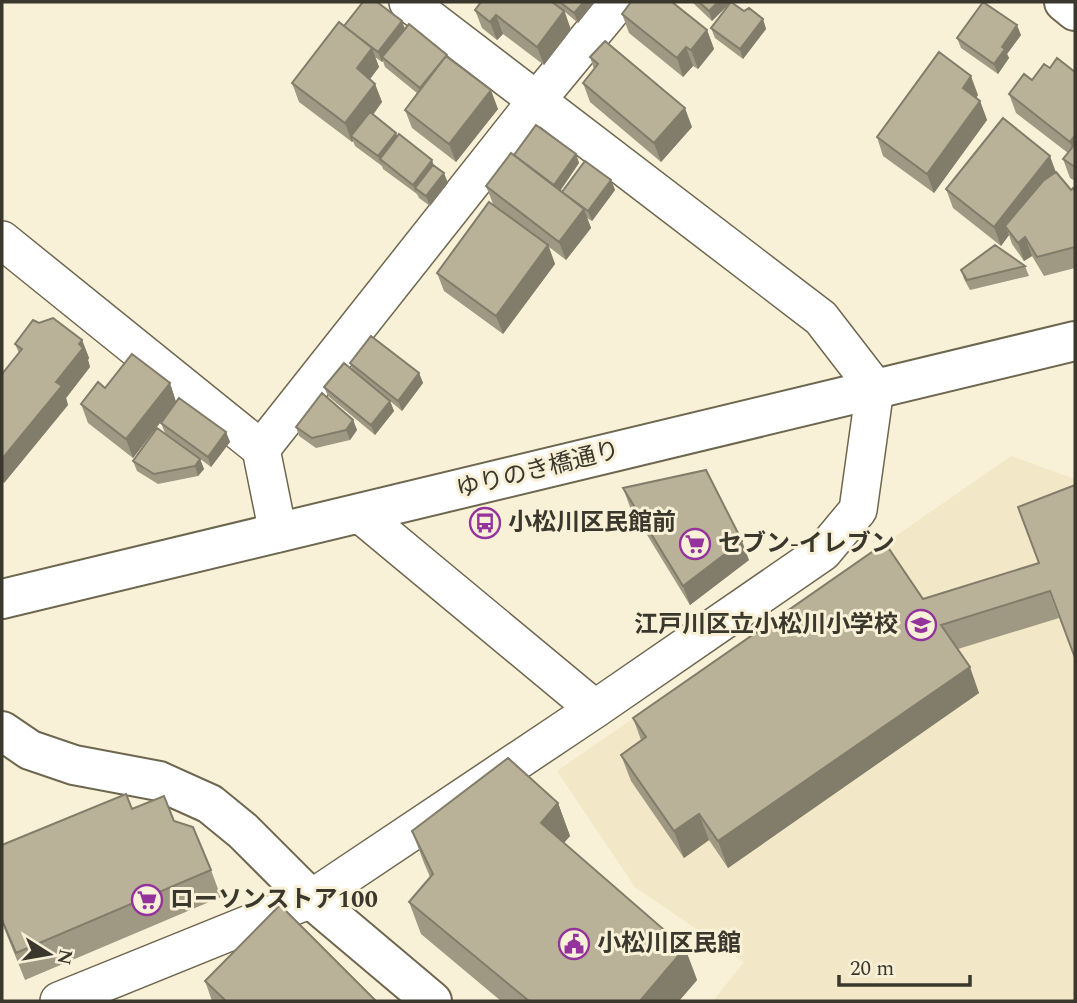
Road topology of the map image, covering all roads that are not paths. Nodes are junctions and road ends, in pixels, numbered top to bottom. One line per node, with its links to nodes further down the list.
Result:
1 (408, 2): 5 (street)
2 (618, 2): 5 (street)
3 (1064, 2): 4 (main road)
4 (1075, 11)
5 (537, 100): 8 (street); 9 (street)
6 (2, 240): 9 (street)
7 (1075, 341): 8 (main road, ゆりのき橋通り)
8 (875, 388): 10 (main road, ゆりのき橋通り); 13 (street)
9 (261, 449): 11 (street)
10 (359, 513): 11 (main road, ゆりのき橋通り); 13 (street)
11 (278, 533): 12 (main road, ゆりのき橋通り)
12 (2, 599)
13 (595, 709): 15 (street)
14 (2, 731): 15 (main road)
15 (311, 899): 16 (street); 17 (main road)
16 (59, 1001)
17 (432, 1001)

